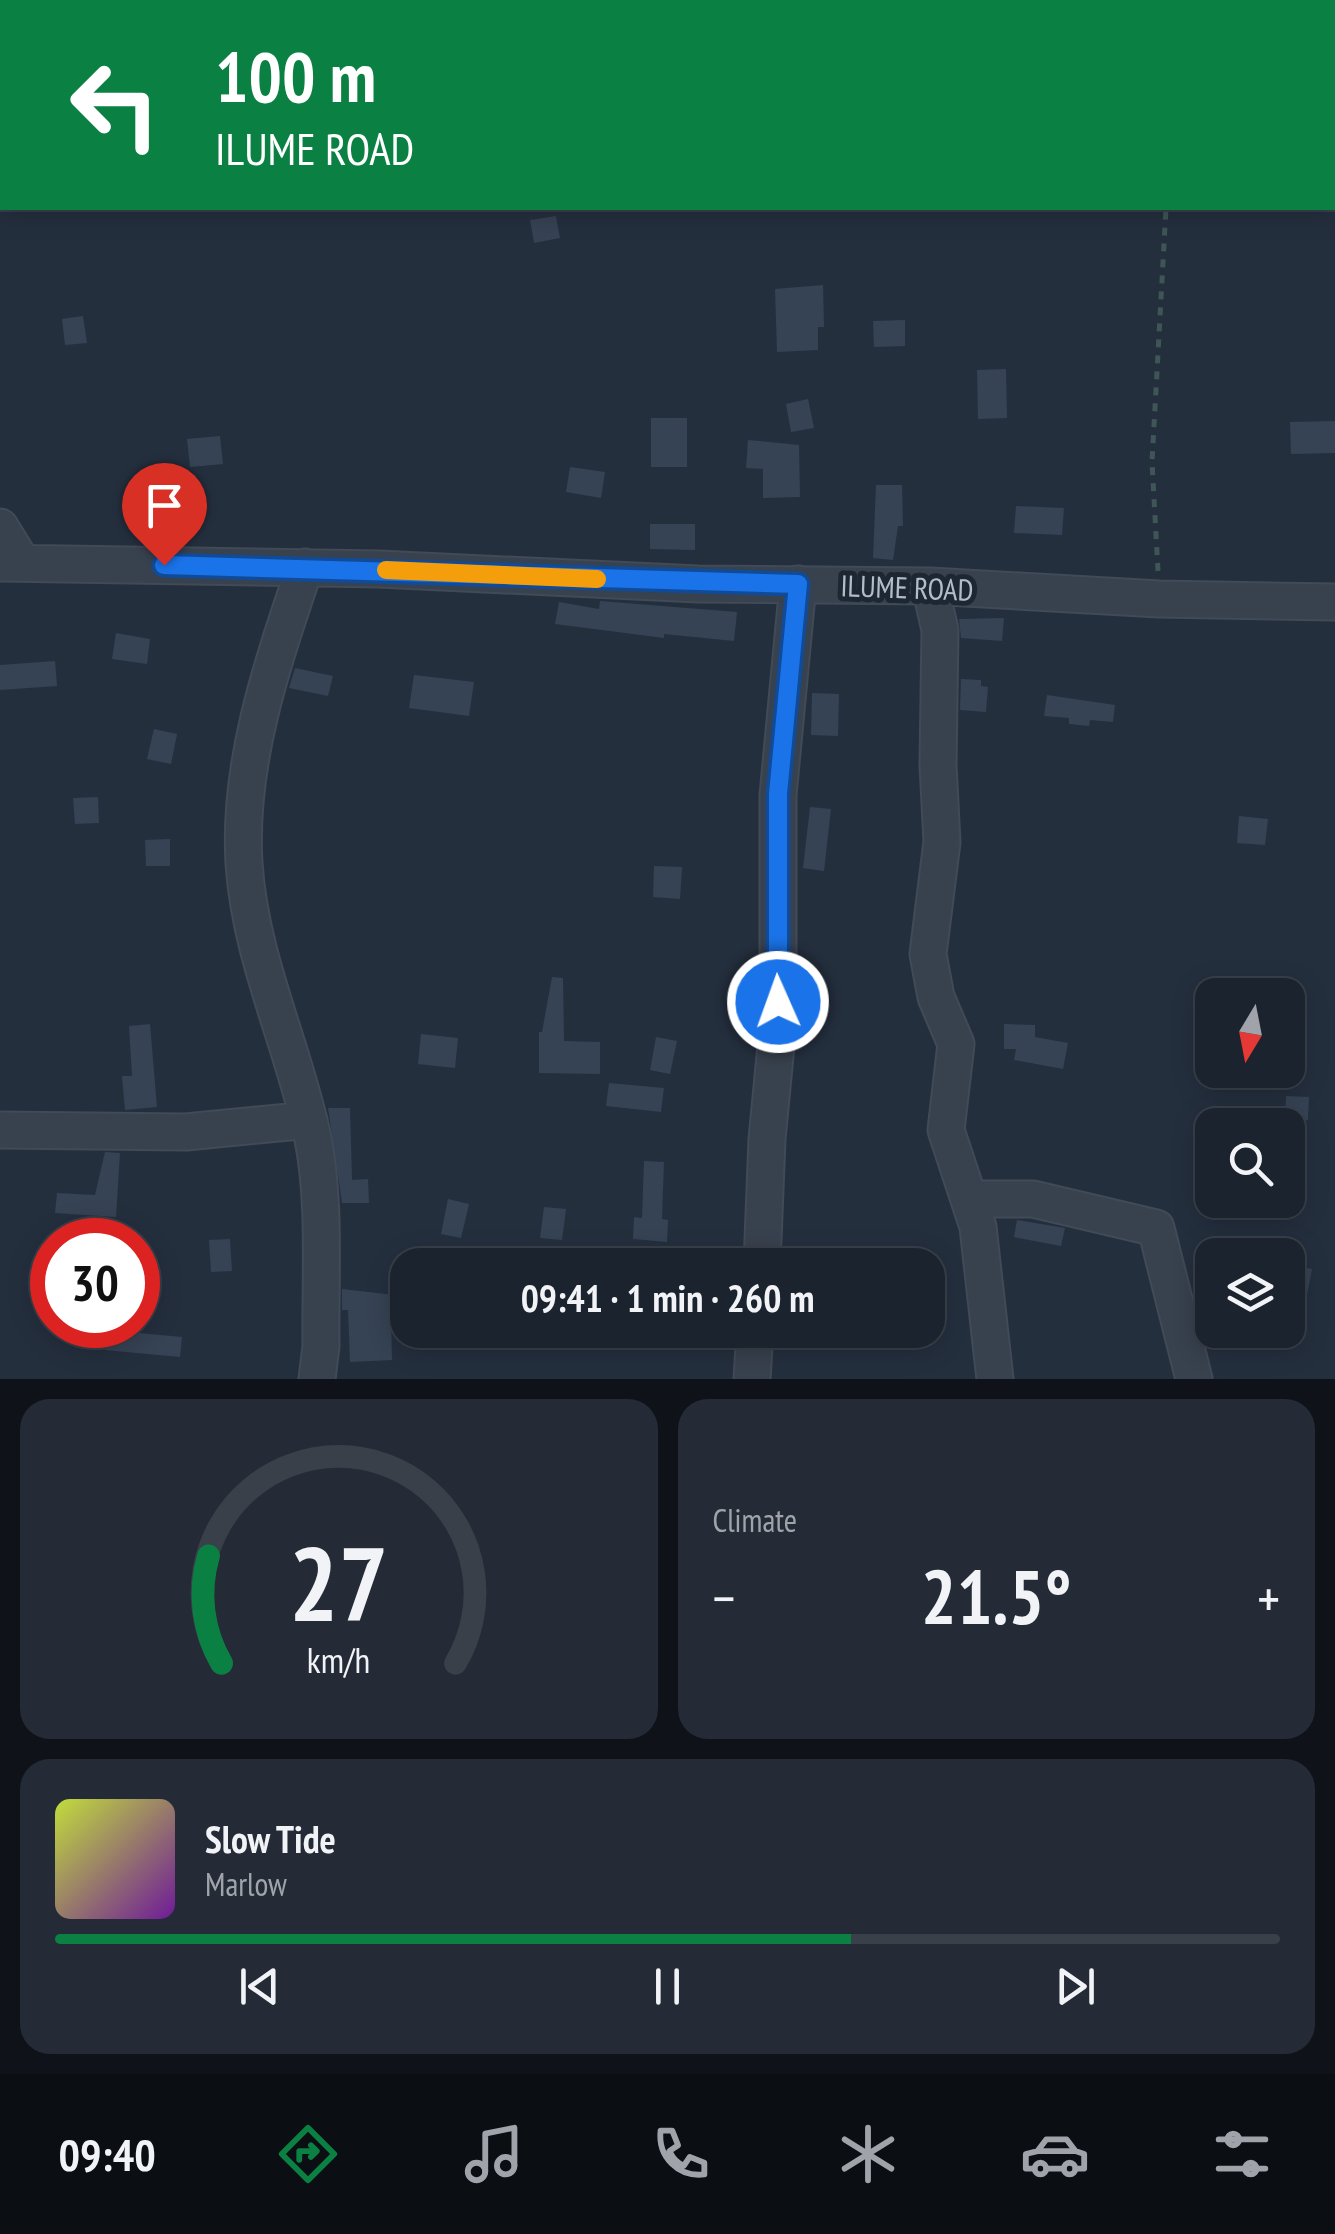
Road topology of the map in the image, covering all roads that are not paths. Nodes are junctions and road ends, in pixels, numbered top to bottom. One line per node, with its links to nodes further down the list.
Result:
1 (0, 528): 2 (street)
2 (11, 563): 3 (street, ILUME ROAD)
3 (305, 568): 4 (street, ILUME ROAD); 7 (street)
4 (798, 584): 5 (street, ILUME ROAD); 10 (street)
5 (930, 586): 6 (street, ILUME ROAD); 9 (street)
6 (1335, 602)
7 (309, 1120): 8 (street); 12 (street)
8 (0, 1130)
9 (970, 1199): 14 (street); 15 (street)
10 (763, 1248)
11 (754, 1348): 13 (street)
12 (317, 1379)
13 (752, 1379)
14 (995, 1379)
15 (1194, 1379)

